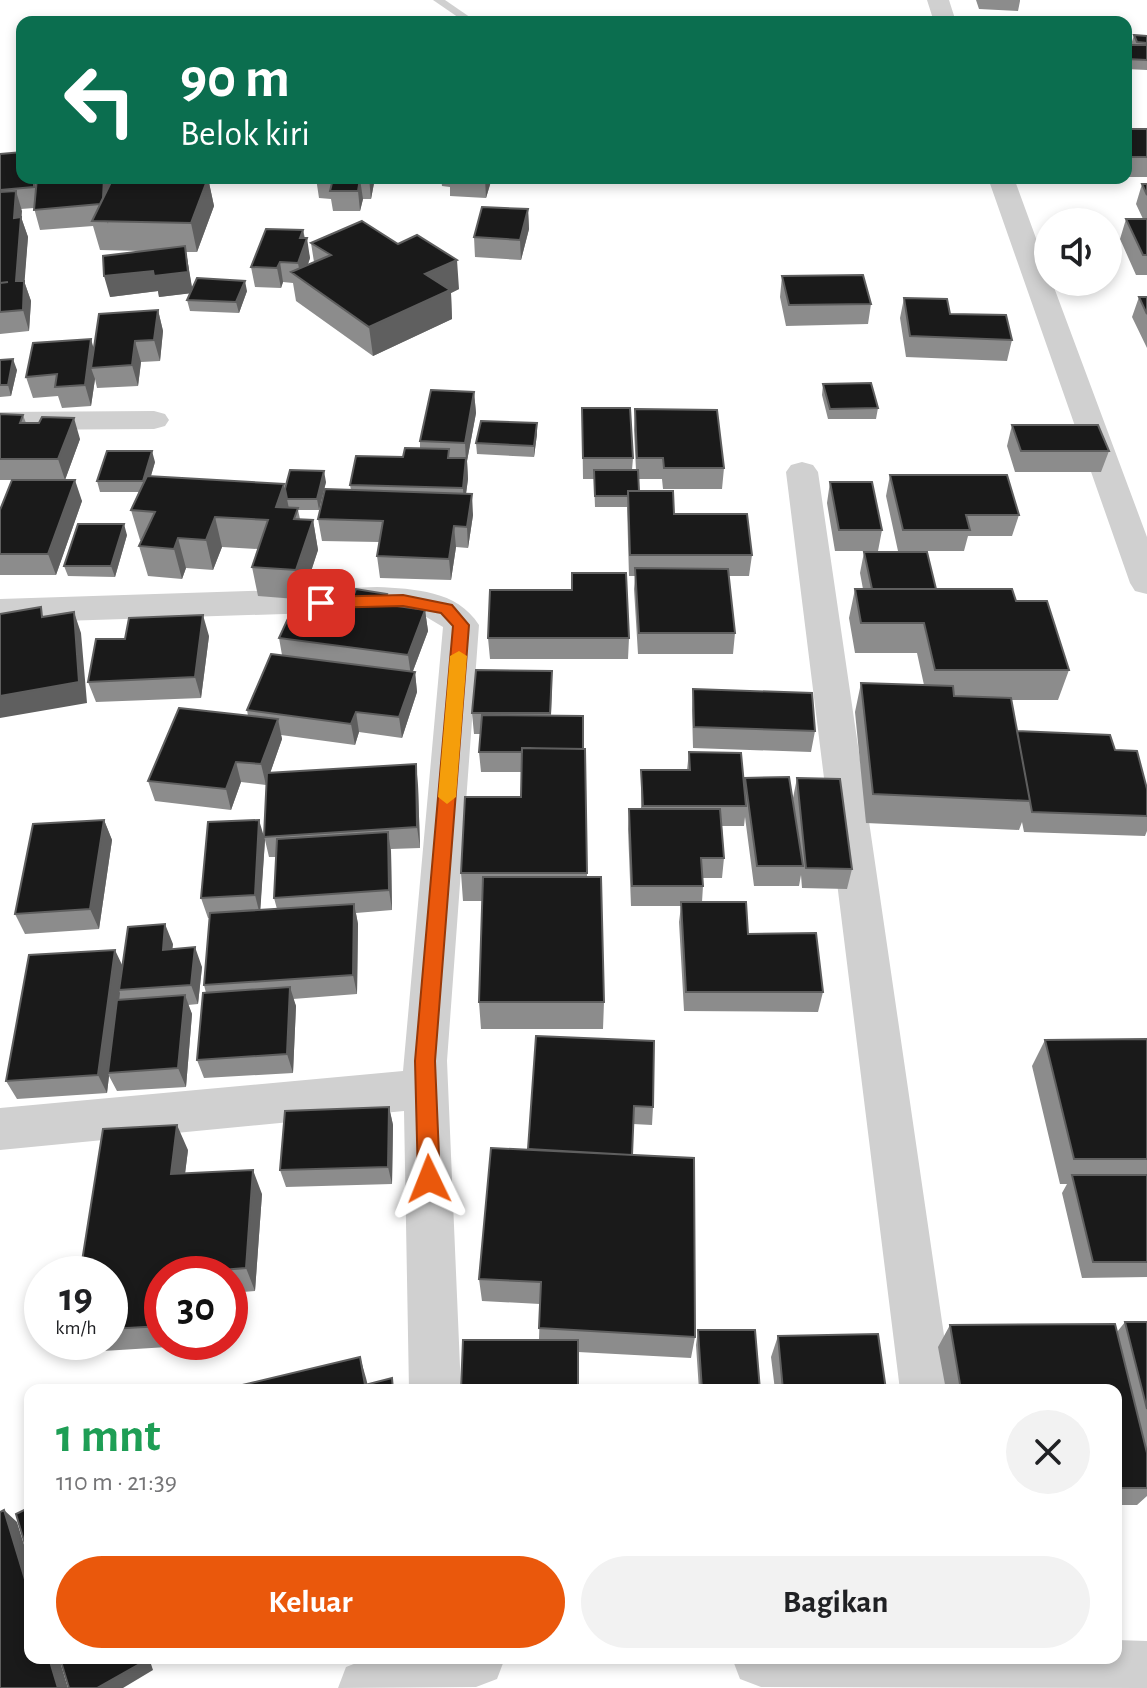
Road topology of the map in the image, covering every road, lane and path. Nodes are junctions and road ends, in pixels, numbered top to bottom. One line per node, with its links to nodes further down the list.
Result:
1 (438, 0): 2 (lane)
2 (463, 16)
3 (1003, 184): 7 (street)
4 (154, 420): 5 (street)
5 (0, 421)
6 (802, 472): 12 (street)
7 (1147, 583)
8 (0, 611): 9 (street)
9 (427, 1089): 10 (street); 11 (street)
10 (0, 1129)
11 (435, 1384)
12 (925, 1384)
13 (438, 1664): 16 (street)
14 (1024, 1664): 15 (street)
15 (1147, 1670)
16 (367, 1688)

